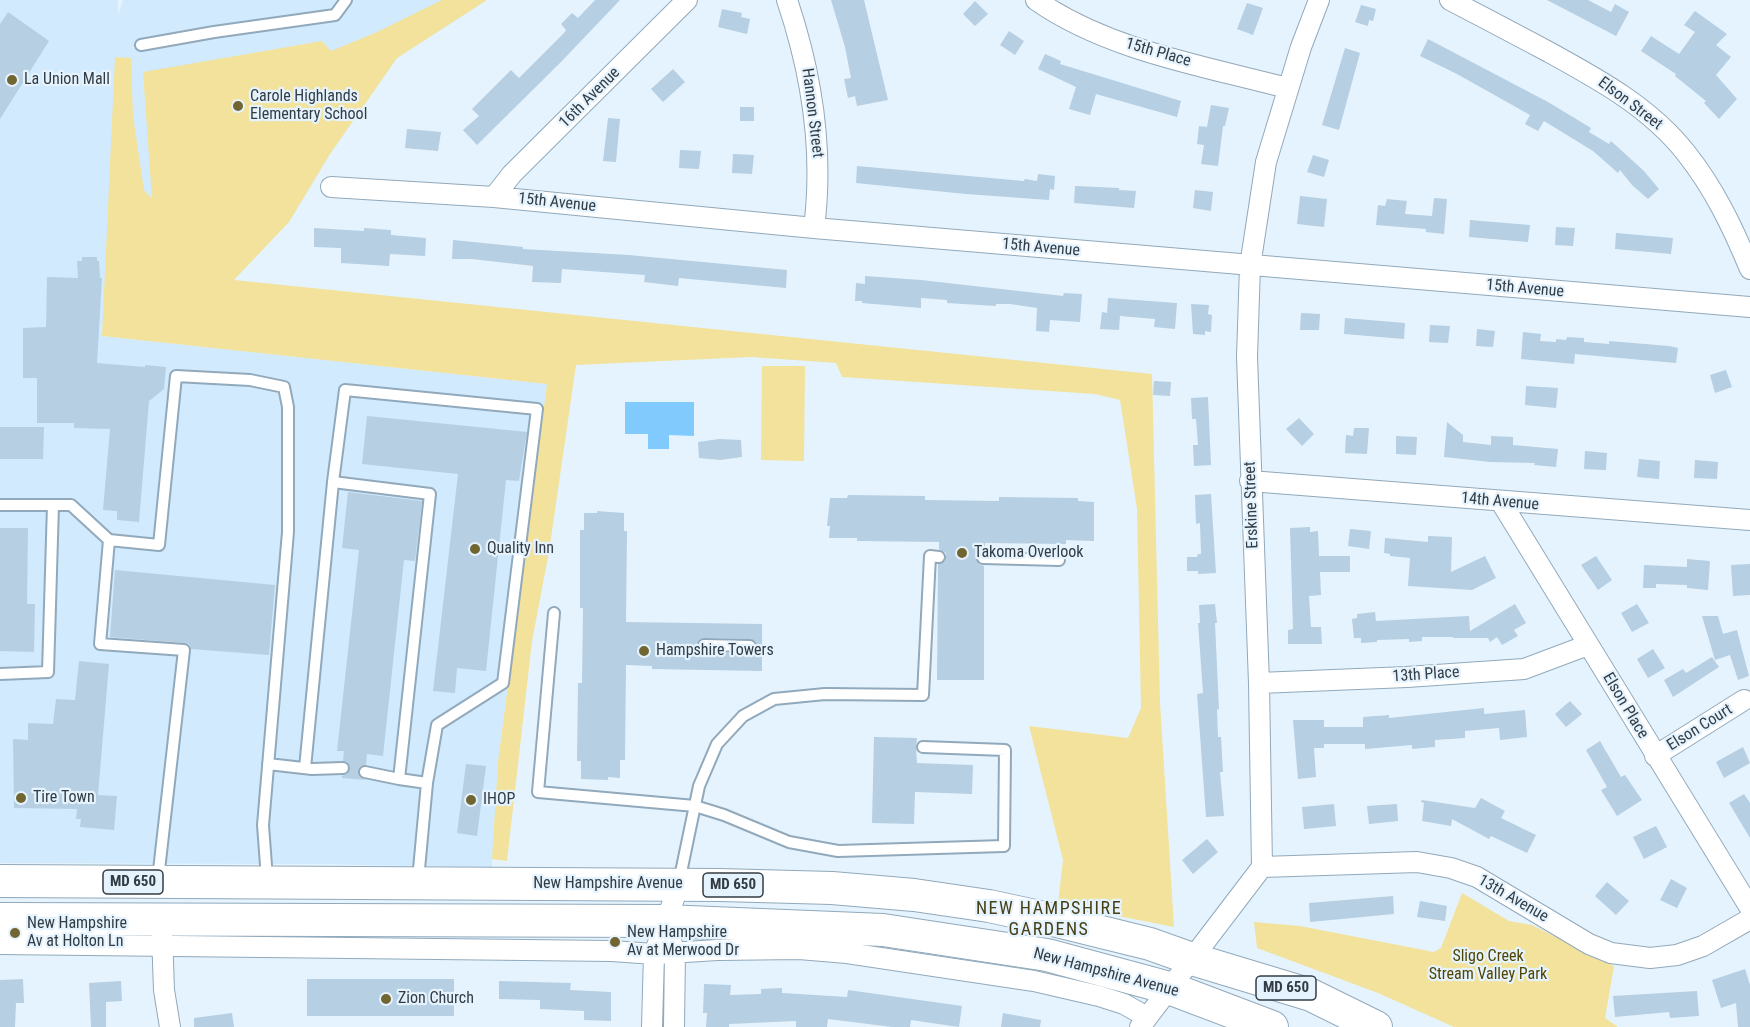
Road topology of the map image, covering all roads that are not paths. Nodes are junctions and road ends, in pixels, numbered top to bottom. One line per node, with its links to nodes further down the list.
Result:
1 (346, 0): 7 (lane)
2 (687, 0): 10 (street, 16th Avenue)
3 (787, 0): 11 (street, Hannon Street)
4 (1036, 0): 8 (street, 15th Place)
5 (1319, 0): 8 (street, Erskine Street)
6 (1450, 0): 13 (street, Elson Street)
7 (141, 45)
8 (1287, 88): 12 (street, Erskine Street)
9 (331, 187): 10 (street, 15th Avenue)
10 (494, 197): 11 (street, 15th Avenue)
11 (814, 228): 12 (street, 15th Avenue)
12 (1250, 266): 14 (street, 15th Avenue); 15 (street, Erskine Street)
13 (1750, 269)
14 (1750, 307)
15 (1250, 481): 17 (street, 14th Avenue); 30 (street, Erskine Street)
16 (333, 482): 35 (lane); 38 (lane); 39 (lane)
17 (1501, 502): 20 (street, 14th Avenue); 27 (street, Elson Place)
18 (0, 505): 19 (lane)
19 (53, 505): 21 (lane); 29 (lane)
20 (1750, 520)
21 (109, 540): 34 (lane); 43 (lane)
22 (939, 557): 40 (lane)
23 (983, 558): 24 (lane)
24 (1059, 560)
25 (554, 613): 40 (lane)
26 (704, 645): 28 (lane)
27 (1588, 645): 30 (street, 13th Place); 33 (street, Elson Place)
28 (750, 646)
29 (0, 674)
30 (1259, 683): 41 (street, Erskine Street)
31 (1744, 700): 33 (street, Elson Court)
32 (923, 747): 40 (lane)
33 (1655, 756): 47 (street, Elson Place)
34 (268, 764): 35 (lane); 44 (lane)
35 (304, 768): 36 (lane)
36 (343, 768)
37 (365, 772): 38 (lane)
38 (399, 779): 39 (lane)
39 (427, 783): 45 (lane)
40 (695, 806): 46 (lane)
41 (1262, 867): 50 (street, 13th Avenue); 56 (street)
42 (0, 881): 43 (main road, New Hampshire Avenue / MD 650)
43 (157, 882): 44 (main road, New Hampshire Avenue / MD 650)
44 (267, 882): 45 (main road, New Hampshire Avenue / MD 650); 49 (main road)
45 (418, 883): 46 (main road, New Hampshire Avenue / MD 650)
46 (679, 885): 51 (street); 56 (main road, New Hampshire Avenue / MD 650)
47 (1750, 908)
48 (0, 919): 49 (main road, New Hampshire Avenue / MD 650)
49 (67, 919): 52 (main road, New Hampshire Avenue / MD 650)
50 (1750, 920)
51 (664, 921): 52 (main road, New Hampshire Avenue / MD 650); 54 (street); 55 (street); 57 (main road, New Hampshire Avenue / MD 650)
52 (161, 932): 53 (street, New Hampshire Avenue); 55 (street, New Hampshire Avenue); 59 (street)
53 (0, 944)
54 (675, 953): 55 (street, New Hampshire Avenue); 58 (street, New Hampshire Avenue); 61 (street)
55 (654, 954): 60 (street)
56 (1192, 958): 57 (street); 63 (main road, New Hampshire Avenue / MD 650)
57 (1169, 988): 58 (street); 62 (main road, New Hampshire Avenue / MD 650)
58 (1143, 1022)
59 (170, 1027)
60 (652, 1027)
61 (674, 1027)
62 (1272, 1027)
63 (1376, 1027)

